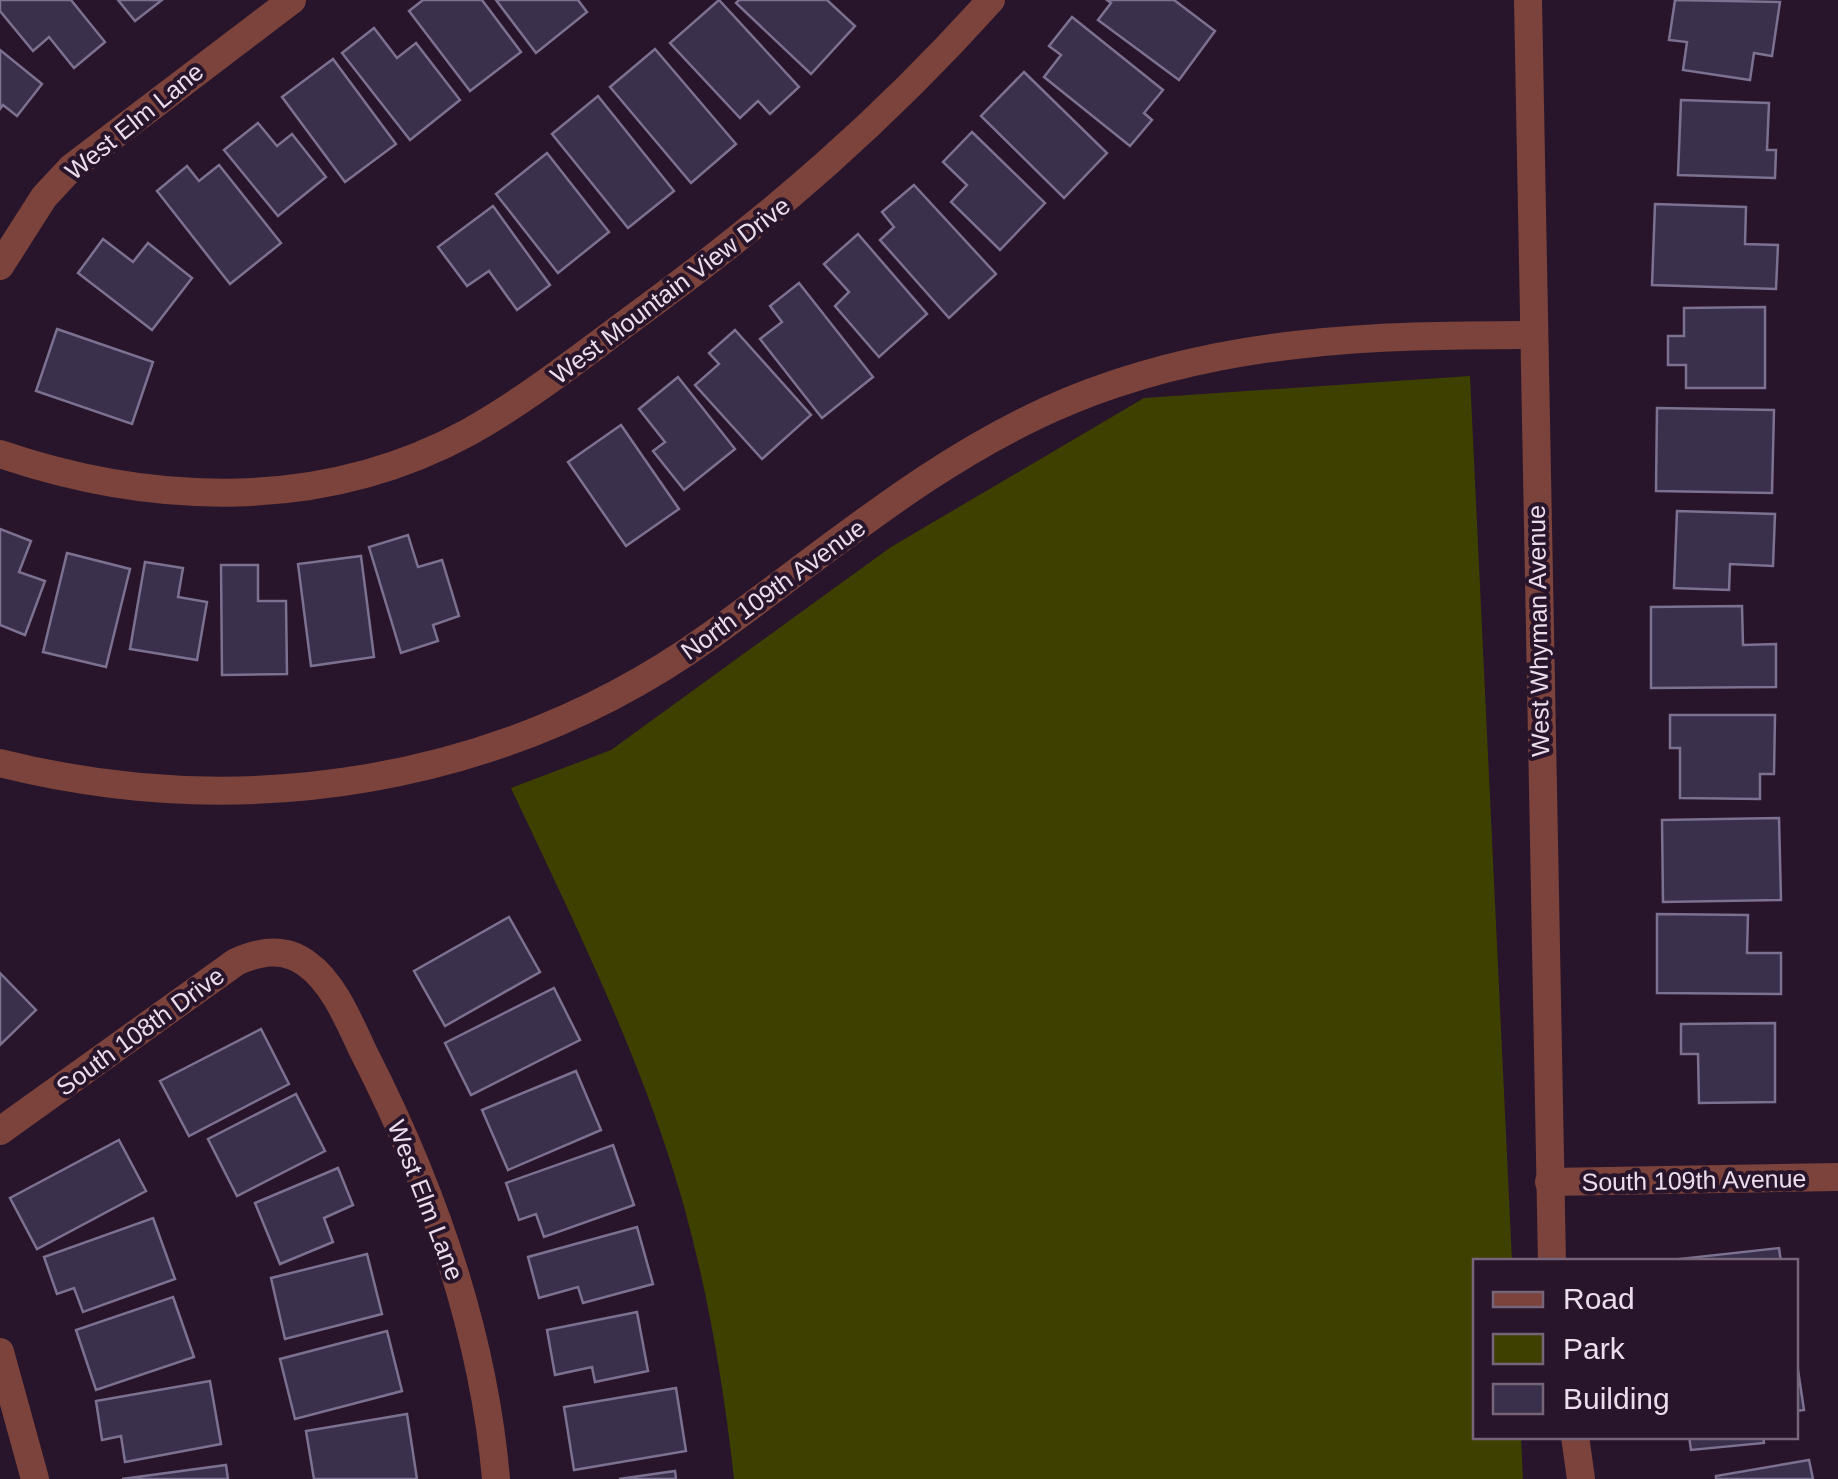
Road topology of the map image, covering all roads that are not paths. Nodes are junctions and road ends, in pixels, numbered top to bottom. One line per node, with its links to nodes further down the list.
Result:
1 (292, 0): 4 (street, West Elm Lane)
2 (991, 0): 6 (street, West Mountain View Drive)
3 (1528, 0): 5 (street, West Whyman Avenue)
4 (0, 266)
5 (1533, 336): 7 (street, North 109th Avenue); 11 (street, West Whyman Avenue)
6 (0, 454)
7 (0, 763)
8 (287, 954): 9 (street, South 108th Drive); 16 (street, West Elm Lane)
9 (0, 1131)
10 (1838, 1177): 11 (street, South 109th Avenue)
11 (1549, 1182): 12 (street, West Whyman Avenue)
12 (1552, 1259)
13 (0, 1352): 15 (street)
14 (1575, 1439): 17 (street)
15 (35, 1479)
16 (496, 1479)
17 (1581, 1479)

